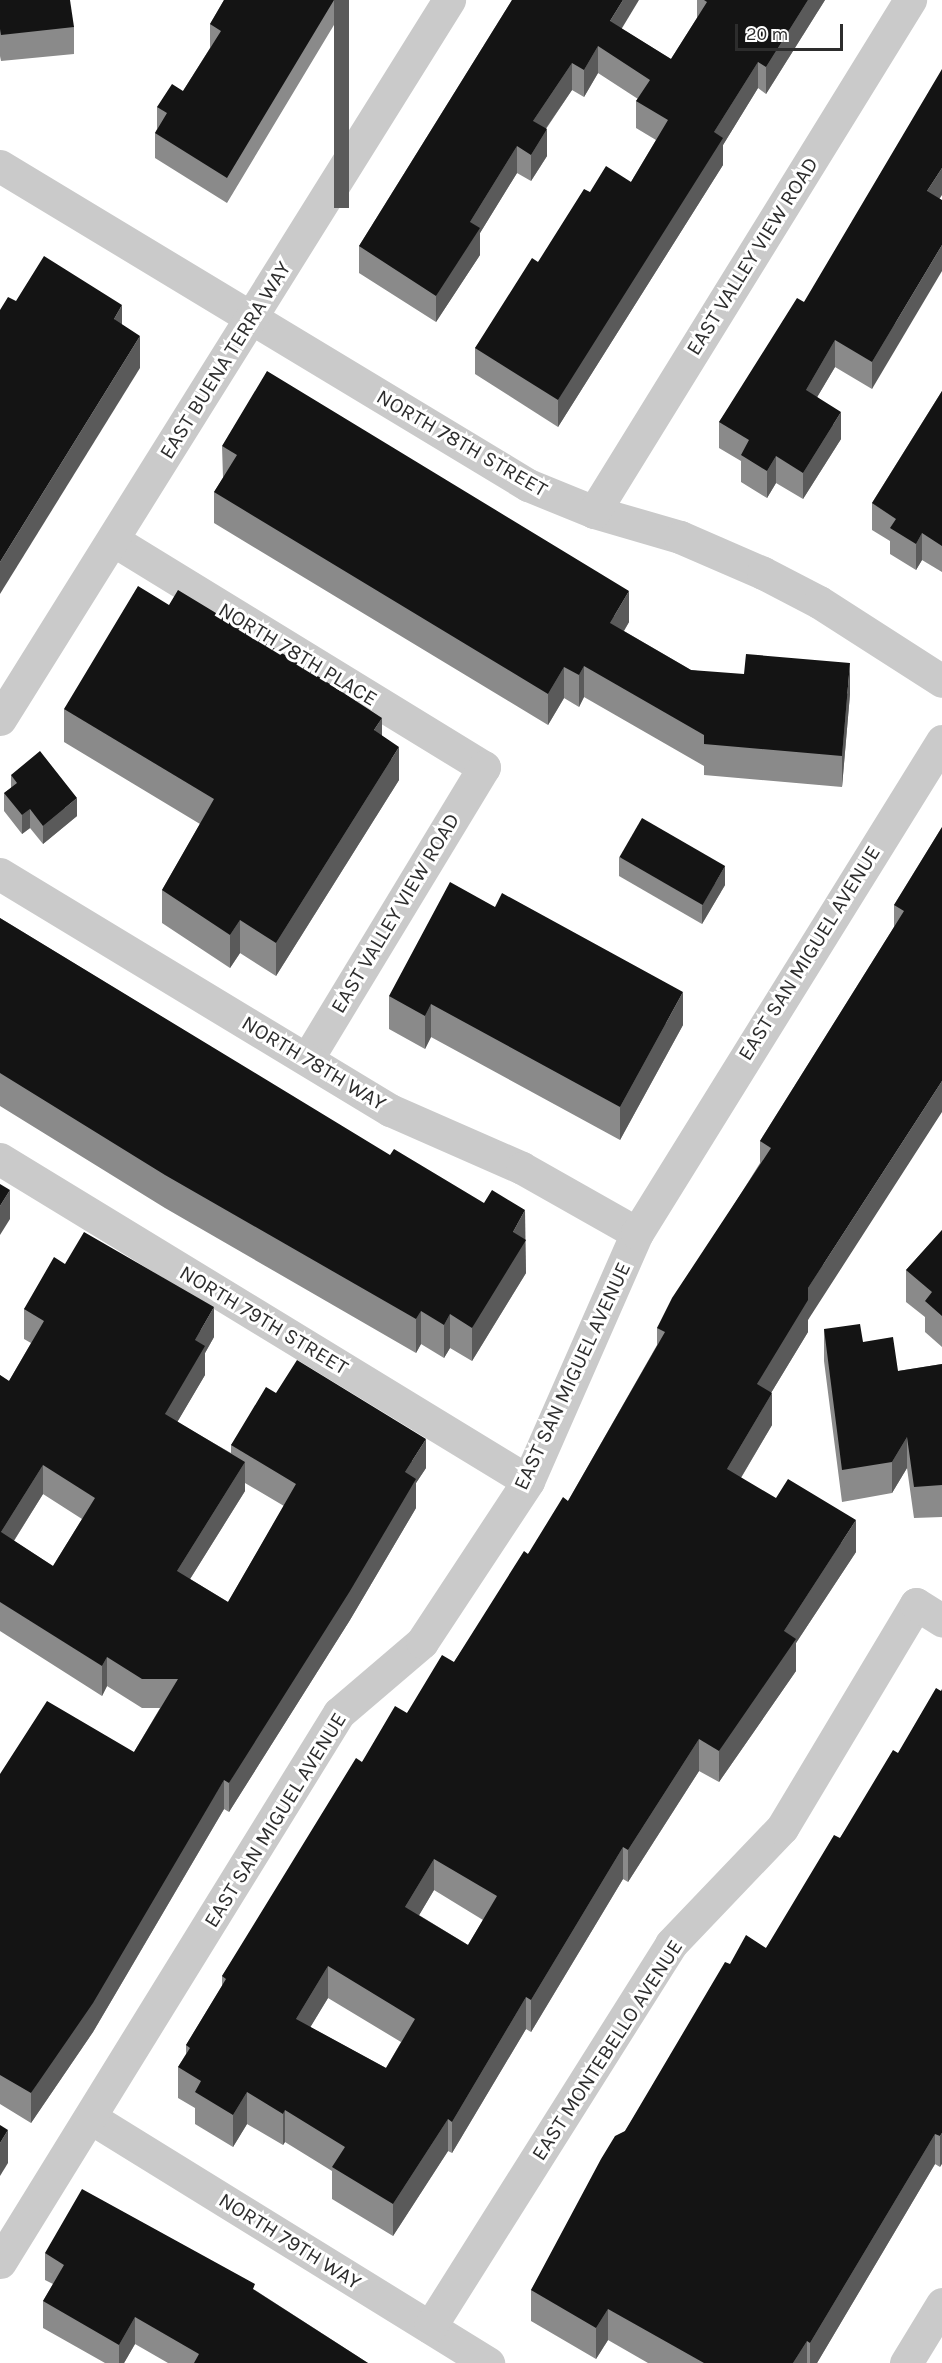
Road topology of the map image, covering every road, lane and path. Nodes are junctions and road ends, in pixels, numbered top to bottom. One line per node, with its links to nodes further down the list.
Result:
1 (448, 0): 4 (street, EAST BUENA TERRA WAY)
2 (910, 0): 5 (street, EAST VALLEY VIEW ROAD)
3 (0, 166): 4 (street, NORTH 78TH STREET)
4 (251, 319): 5 (street, NORTH 78TH STREET); 6 (street, EAST BUENA TERRA WAY)
5 (594, 513): 7 (street, NORTH 78TH STREET)
6 (113, 540): 8 (street, EAST BUENA TERRA WAY); 10 (street, NORTH 78TH PLACE)
7 (942, 681)
8 (0, 719)
9 (942, 741): 14 (street, EAST SAN MIGUEL AVENUE)
10 (484, 767): 12 (street, EAST VALLEY VIEW ROAD)
11 (0, 874): 12 (street, NORTH 78TH WAY)
12 (307, 1059): 14 (street, NORTH 78TH WAY)
13 (0, 1159): 15 (street, NORTH 79TH STREET)
14 (637, 1233): 15 (street, EAST SAN MIGUEL AVENUE)
15 (528, 1481): 17 (street, EAST SAN MIGUEL AVENUE)
16 (929, 1612): 20 (street, EAST MONTEBELLO AVENUE)
17 (91, 2118): 18 (street, EAST SAN MIGUEL AVENUE); 20 (street, NORTH 79TH WAY)
18 (0, 2262)
19 (942, 2304): 22 (street)
20 (430, 2327): 21 (street, NORTH 79TH WAY)
21 (488, 2363)
22 (906, 2363)

